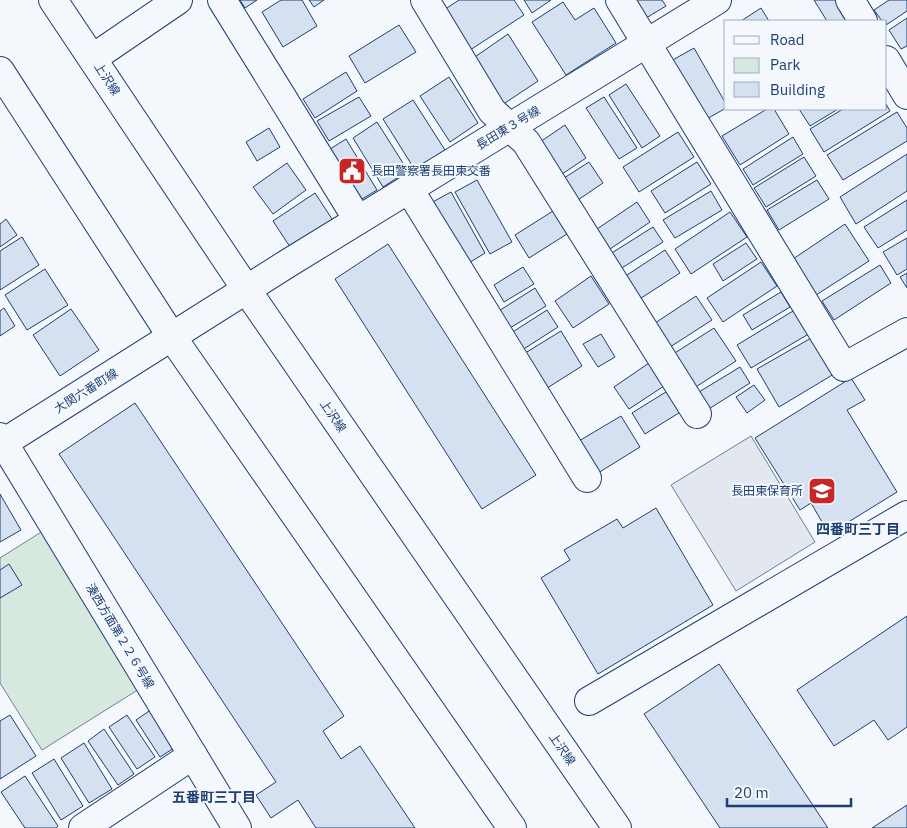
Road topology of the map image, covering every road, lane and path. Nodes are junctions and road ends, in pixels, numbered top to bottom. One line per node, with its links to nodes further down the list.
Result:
1 (53, 0): 10 (street, 上沢線)
2 (178, 0): 10 (street)
3 (222, 0): 16 (street)
4 (425, 0): 14 (street)
5 (620, 0): 9 (street)
6 (718, 0): 9 (street, 長田東３号線)
7 (850, 0): 8 (street)
8 (862, 20)
9 (647, 43): 14 (street, 長田東３号線); 18 (street)
10 (93, 58): 17 (street, 上沢線)
11 (887, 62): 13 (street)
12 (0, 71): 19 (street)
13 (907, 95)
14 (510, 127): 15 (street, 長田東３号線); 20 (street)
15 (409, 189): 16 (street, 長田東３号線); 22 (street)
16 (358, 220): 17 (street, 長田東３号線)
17 (246, 289): 19 (street, 長田東３号線); 29 (street, 上沢線)
18 (907, 332)
19 (172, 337): 21 (street, 大関六番町線); 28 (street)
20 (697, 414)
21 (1, 442): 25 (street, 湊西方面第２２６号線)
22 (587, 478)
23 (907, 515): 24 (street)
24 (589, 701)
25 (192, 754): 26 (street); 27 (street, 湊西方面第２２６号線)
26 (83, 828)
27 (237, 828)
28 (512, 828)
29 (617, 828)

